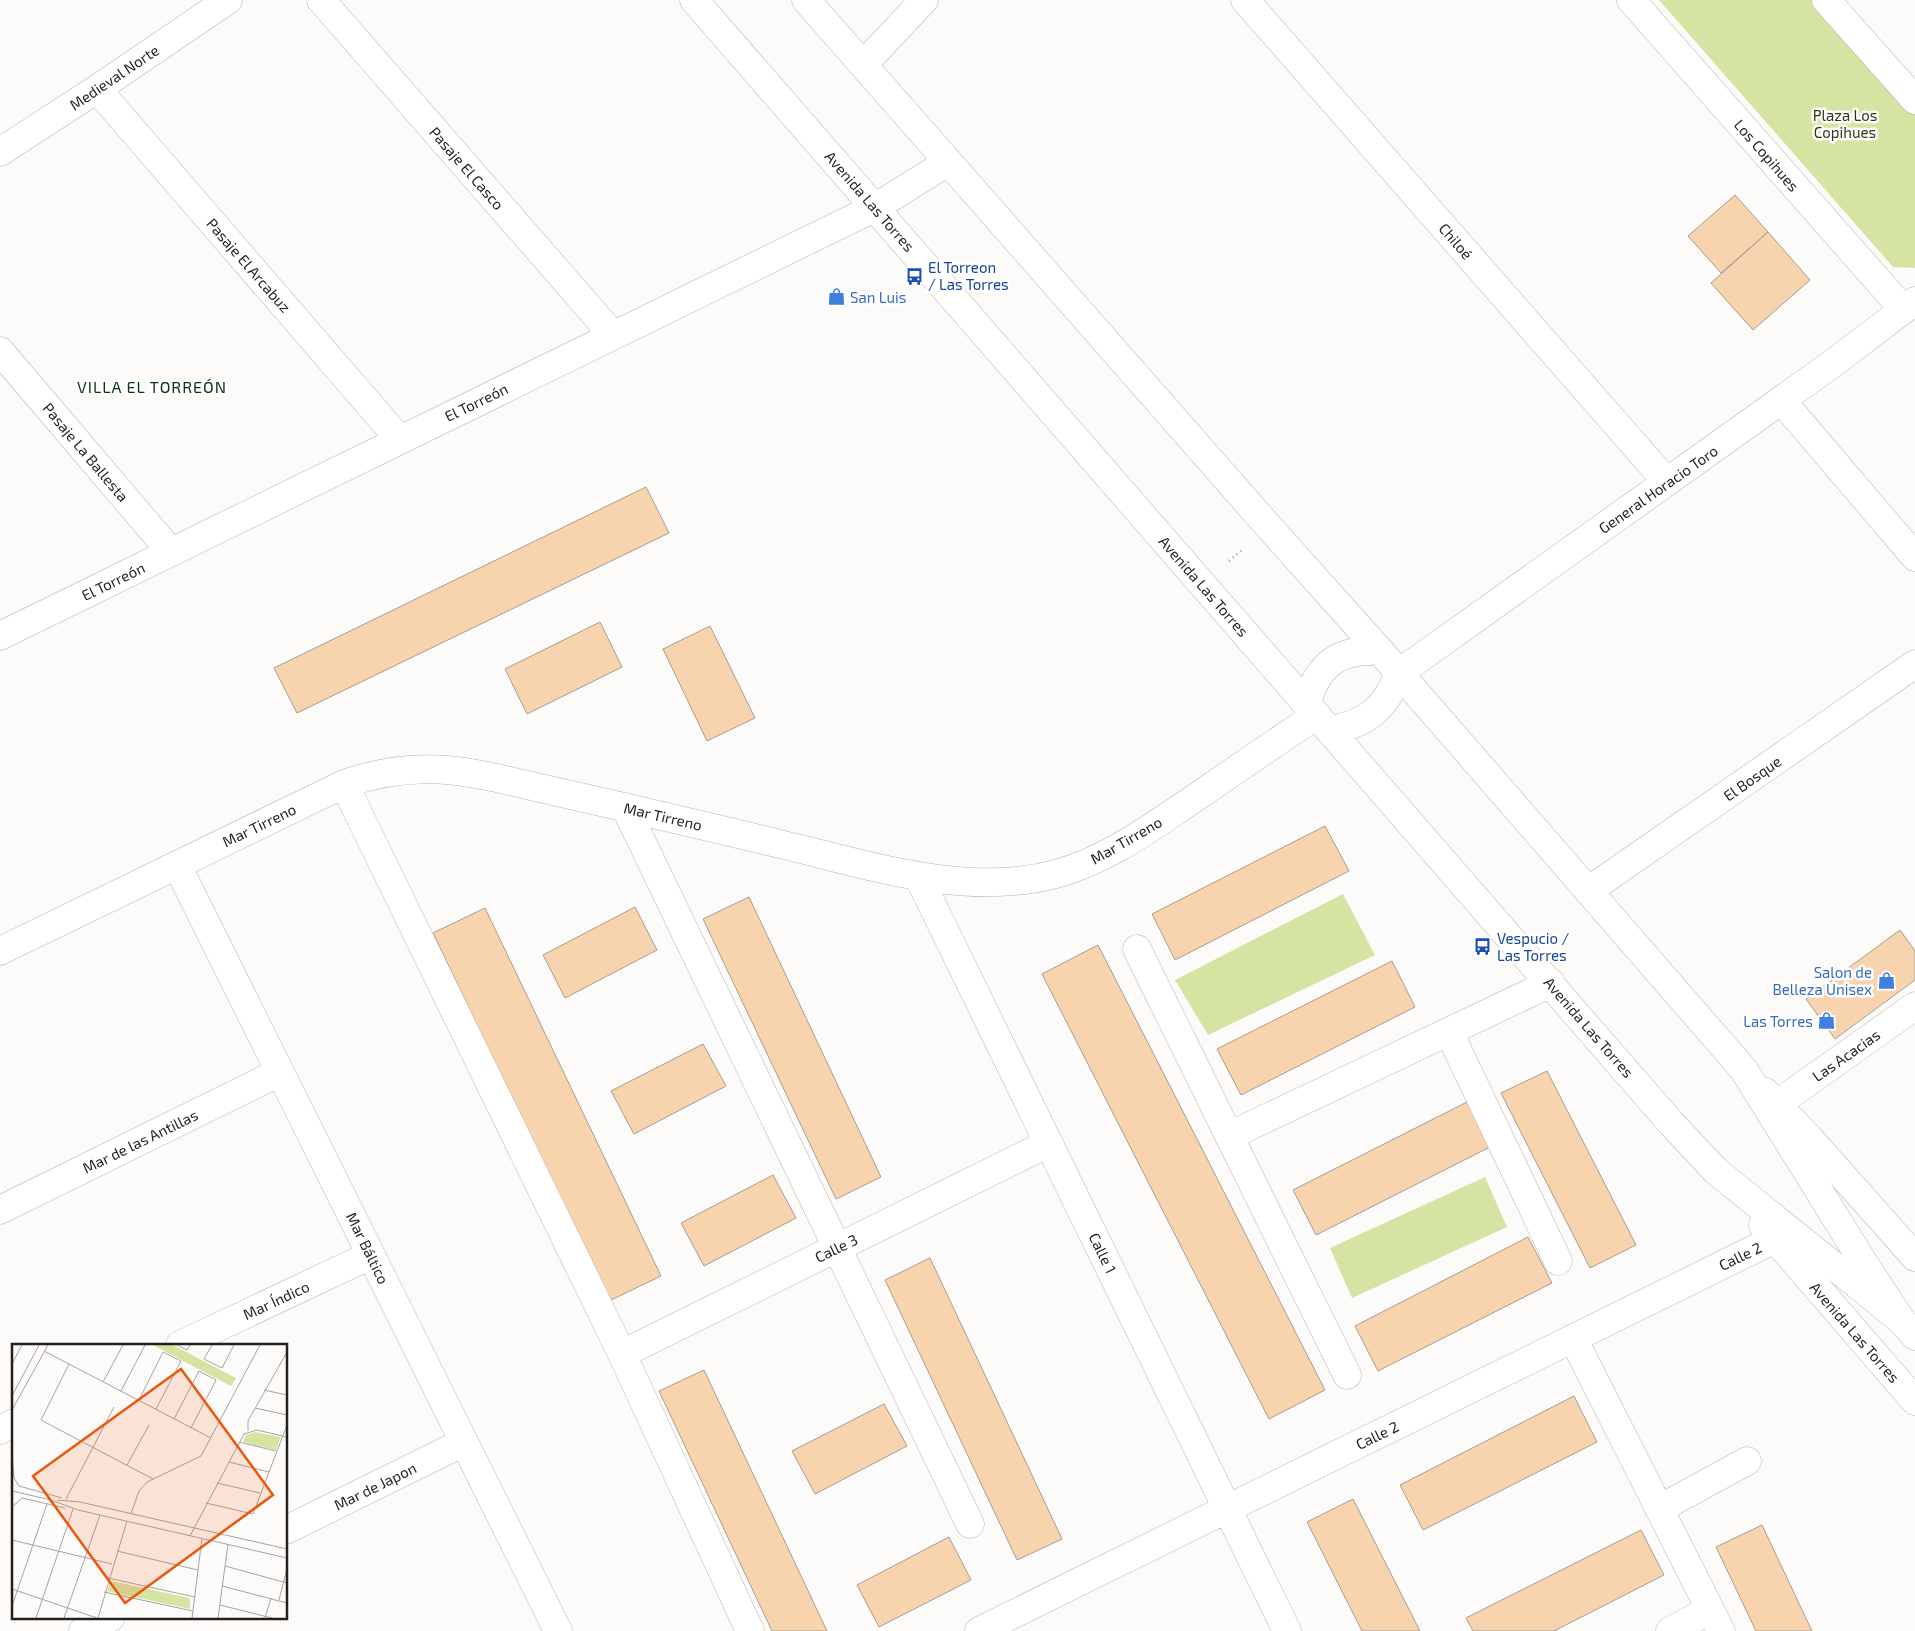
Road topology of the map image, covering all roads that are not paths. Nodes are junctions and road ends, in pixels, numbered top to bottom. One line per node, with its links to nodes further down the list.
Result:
1 (228, 0): 10 (street, Medieval Norte)
2 (321, 0): 16 (street, Pasaje El Casco)
3 (694, 0): 14 (street, Avenida Las Torres)
4 (806, 0): 9 (street, Avenida Las Torres)
5 (924, 0): 9 (street)
6 (1245, 0): 20 (street, Chiloé)
7 (1631, 0): 15 (street, Los Copihues)
8 (1826, 0): 11 (street)
9 (863, 65): 13 (street, Avenida Las Torres)
10 (97, 89): 12 (street, Medieval Norte); 19 (street, Pasaje El Arcabuz)
11 (1915, 100)
12 (0, 152)
13 (948, 162): 14 (street, El Torreón); 24 (street, Avenida Las Torres)
14 (876, 207): 16 (street, El Torreón); 27 (street, Avenida Las Torres)
15 (1909, 305): 18 (street, General Horacio Toro)
16 (613, 335): 19 (street, El Torreón)
17 (0, 351): 21 (street, Pasaje La Ballesta)
18 (1782, 401): 20 (street, General Horacio Toro); 22 (street)
19 (400, 440): 21 (street, El Torreón)
20 (1667, 482): 26 (street, General Horacio Toro)
21 (171, 552): 23 (street, El Torreón)
22 (1915, 556)
23 (0, 636)
24 (1380, 650): 26 (street, Avenida Las Torres); 27 (street)
25 (1915, 664): 32 (street, El Bosque)
26 (1399, 673): 27 (street); 32 (street, Avenida Las Torres)
27 (1318, 716): 31 (street, Mar Tirreno); 35 (street, Avenida Las Torres)
28 (344, 784): 29 (street, Mar Tirreno); 30 (street, Mar Tirreno); 53 (street)
29 (626, 807): 31 (street, Mar Tirreno); 46 (street)
30 (177, 865): 34 (street, Mar Tirreno); 39 (street, Mar Báltico)
31 (918, 876): 42 (street, Calle 1)
32 (1588, 891): 38 (street, Avenida Las Torres)
33 (1137, 949): 41 (street)
34 (0, 951)
35 (1551, 984): 37 (street); 43 (street, Avenida Las Torres)
36 (1915, 1006): 40 (street, Las Acacias)
37 (1449, 1032): 41 (street); 49 (street)
38 (1744, 1070): 40 (street, Avenida Las Torres); 50 (street, Avenida Las Torres)
39 (280, 1072): 44 (street, Mar de las Antillas); 47 (street, Mar Báltico)
40 (1777, 1104): 48 (street, Avenida Las Torres)
41 (1229, 1136): 54 (street)
42 (1049, 1143): 46 (street, Calle 3); 60 (street, Calle 1)
43 (1716, 1171): 45 (street, Avenida Las Torres); 50 (street, Avenida Las Torres)
44 (0, 1210)
45 (1775, 1239): 51 (street, Calle 2); 55 (street, Avenida Las Torres)
46 (838, 1247): 53 (street, Calle 3); 62 (street)
47 (371, 1255): 52 (street, Mar Índico); 58 (street, Mar Báltico)
48 (1915, 1257)
49 (1558, 1262)
50 (1908, 1328)
51 (1573, 1338): 60 (street, Calle 2); 61 (street)
52 (182, 1344)
53 (622, 1354): 69 (street)
54 (1347, 1376)
55 (1915, 1401)
56 (12, 1424): 57 (street)
57 (0, 1430)
58 (464, 1442): 63 (street, Mar de Japon); 67 (street, Mar Báltico)
59 (1747, 1461): 61 (street)
60 (1228, 1508): 65 (street, Calle 2); 71 (street, Calle 1)
61 (1659, 1509): 66 (street)
62 (970, 1524)
63 (288, 1529)
64 (109, 1618): 68 (street)
65 (1024, 1621): 70 (street, Calle 2)
66 (1716, 1621): 72 (street)
67 (552, 1629)
68 (83, 1631)
69 (750, 1631)
70 (979, 1631)
71 (1287, 1631)
72 (1670, 1631)

